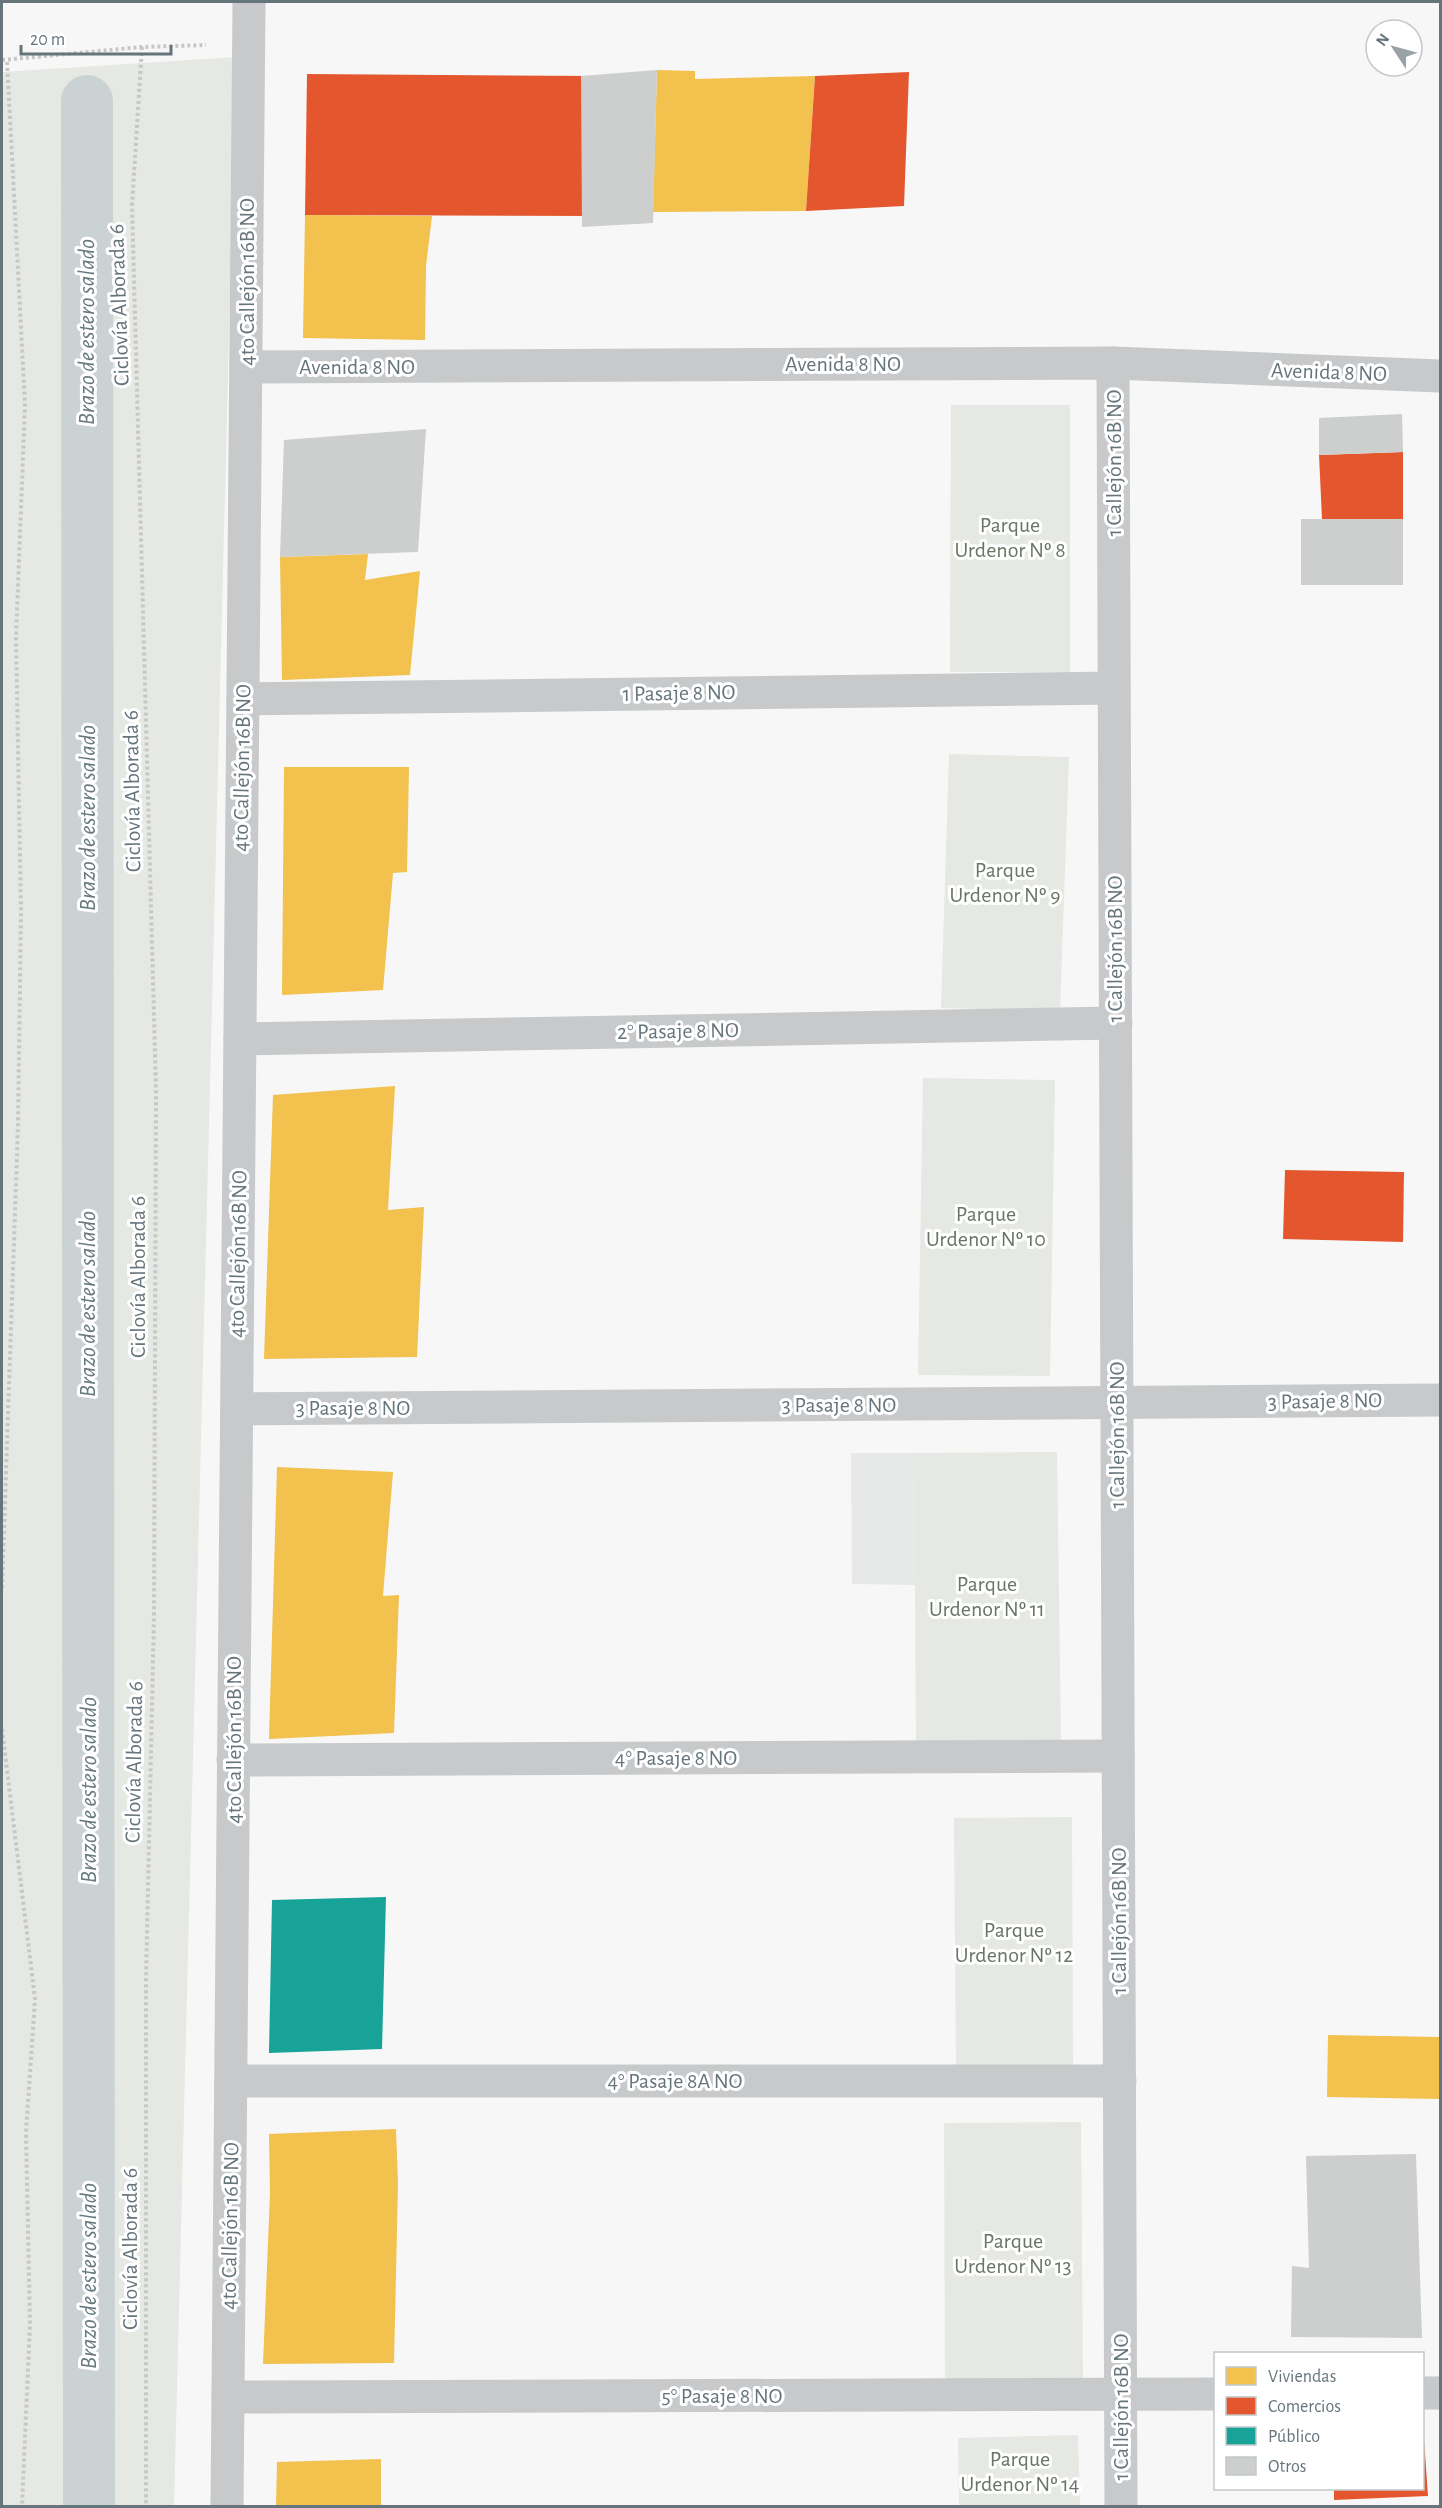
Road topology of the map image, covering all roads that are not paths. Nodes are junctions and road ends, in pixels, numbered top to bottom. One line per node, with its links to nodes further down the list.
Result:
1 (249, 2): 3 (street, 4to Callejón 16B NO)
2 (1113, 363): 3 (street, Avenida 8 NO); 4 (street, Avenida 8 NO); 5 (street, 1 Callejón 16B NO)
3 (246, 367): 6 (street, 4to Callejón 16B NO)
4 (1440, 376)
5 (1114, 688): 6 (street, 1 Pasaje 8 NO); 7 (street, 1 Callejón 16B NO)
6 (243, 699): 8 (street, 4to Callejón 16B NO)
7 (1116, 1023): 8 (street, 2° Pasaje 8 NO); 10 (street, 1 Callejón 16B NO)
8 (240, 1039): 11 (street, 4to Callejón 16B NO)
9 (1440, 1400): 10 (street, 3 Pasaje 8 NO)
10 (1117, 1403): 11 (street, 3 Pasaje 8 NO); 12 (street, 1 Callejón 16B NO)
11 (237, 1409): 13 (street, 4to Callejón 16B NO)
12 (1118, 1756): 13 (street, 4° Pasaje 8 NO); 15 (street, 1 Callejón 16B NO)
13 (233, 1760): 14 (street, 4to Callejón 16B NO)
14 (231, 2081): 15 (street, 4° Pasaje 8A NO); 20 (street, 4to Callejón 16B NO)
15 (1120, 2081): 19 (street, 1 Callejón 16B NO)
16 (1424, 2393): 17 (street)
17 (1440, 2393)
18 (1214, 2394): 19 (street, 5° Pasaje 8 NO)
19 (1120, 2395): 20 (street, 5° Pasaje 8 NO); 22 (street, 1 Callejón 16B NO)
20 (228, 2397): 21 (street, 4to Callejón 16B NO)
21 (227, 2506)
22 (1121, 2506)

